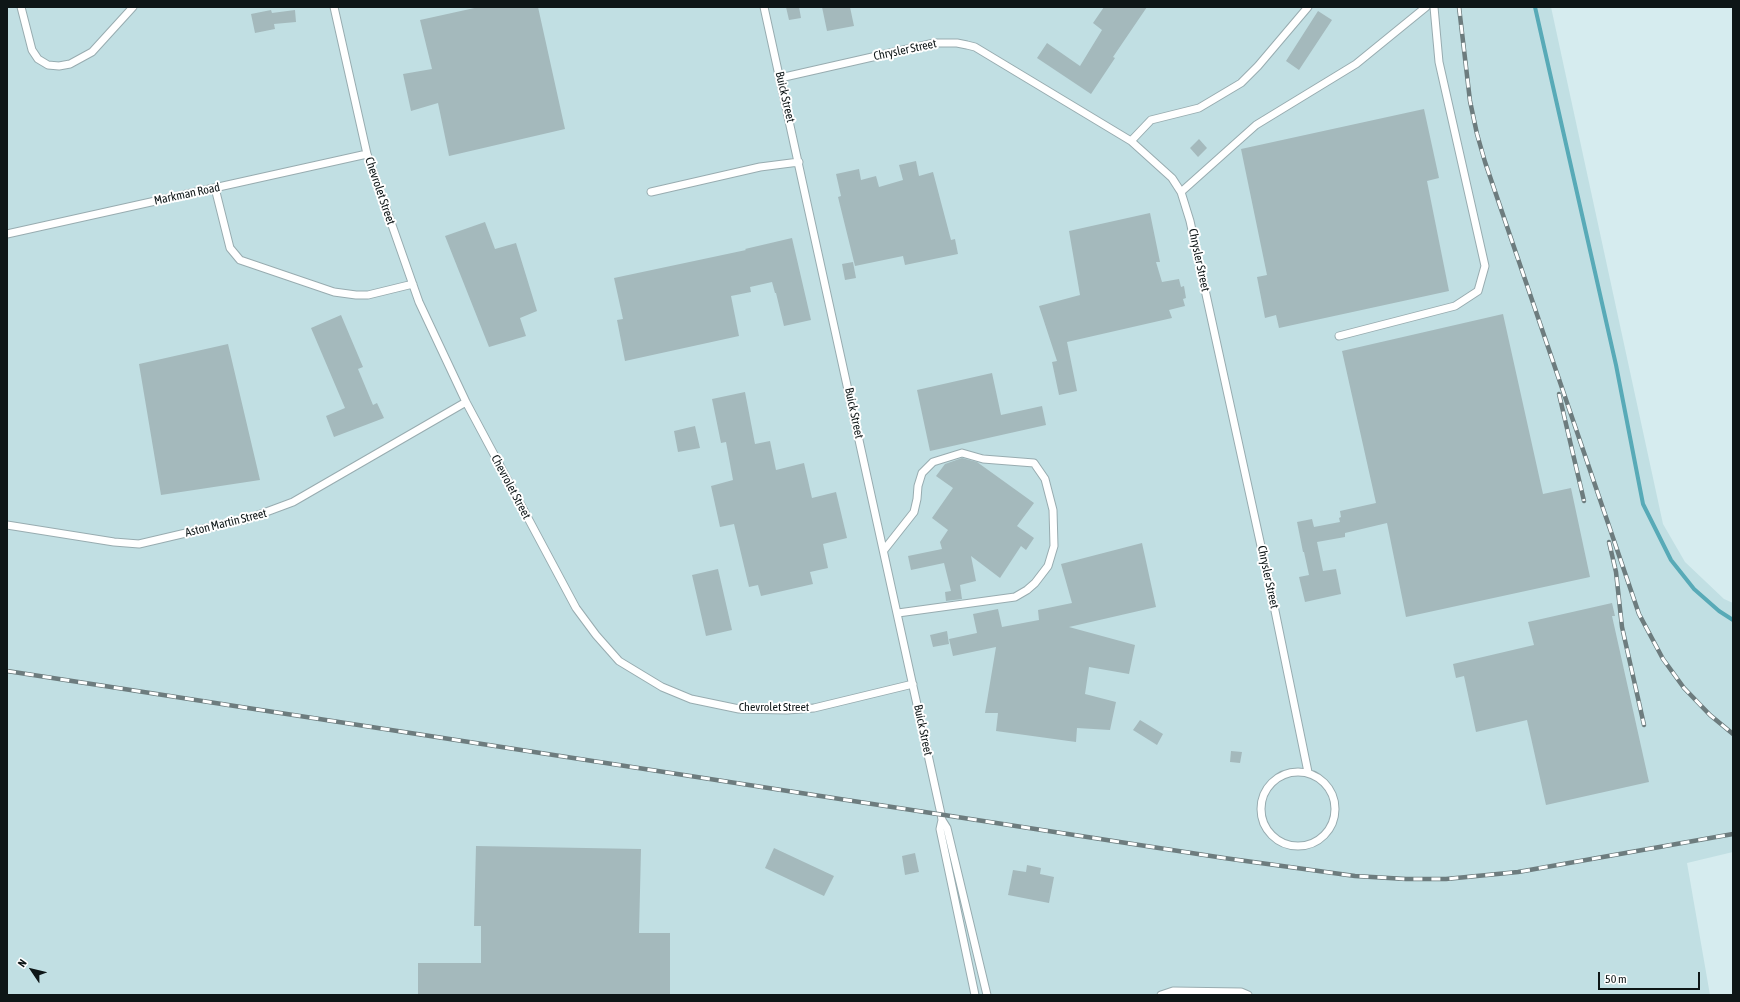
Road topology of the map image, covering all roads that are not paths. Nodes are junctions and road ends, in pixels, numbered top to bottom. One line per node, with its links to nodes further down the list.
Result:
1 (21, 7): 2 (lane)
2 (133, 7)
3 (334, 7): 10 (lane, Chevrolet Street)
4 (764, 7): 8 (lane, Buick Street)
5 (1308, 7): 9 (lane)
6 (1426, 7): 14 (lane)
7 (1434, 7): 17 (lane)
8 (780, 78): 9 (lane, Chrysler Street); 11 (lane, Buick Street)
9 (1132, 141): 14 (lane, Chrysler Street)
10 (367, 154): 12 (lane, Markman Road); 16 (lane, Chevrolet Street)
11 (799, 162): 13 (lane); 20 (lane, Buick Street)
12 (215, 188): 15 (lane, Markman Road); 16 (lane)
13 (651, 192)
14 (1181, 192): 23 (lane, Chrysler Street)
15 (7, 234)
16 (413, 284): 18 (lane, Chevrolet Street)
17 (1339, 336)
18 (466, 402): 19 (lane, Aston Martin Street); 22 (lane, Chevrolet Street)
19 (7, 525)
20 (884, 550): 21 (lane, Buick Street); 21 (lane)
21 (898, 613): 22 (lane, Buick Street)
22 (913, 684): 24 (lane, Buick Street)
23 (1308, 772): 23 (lane)
24 (942, 820): 25 (lane, Buick Street); 26 (lane, Buick Street)
25 (975, 995)
26 (987, 995)
27 (1161, 995): 28 (lane)
28 (1248, 995)

